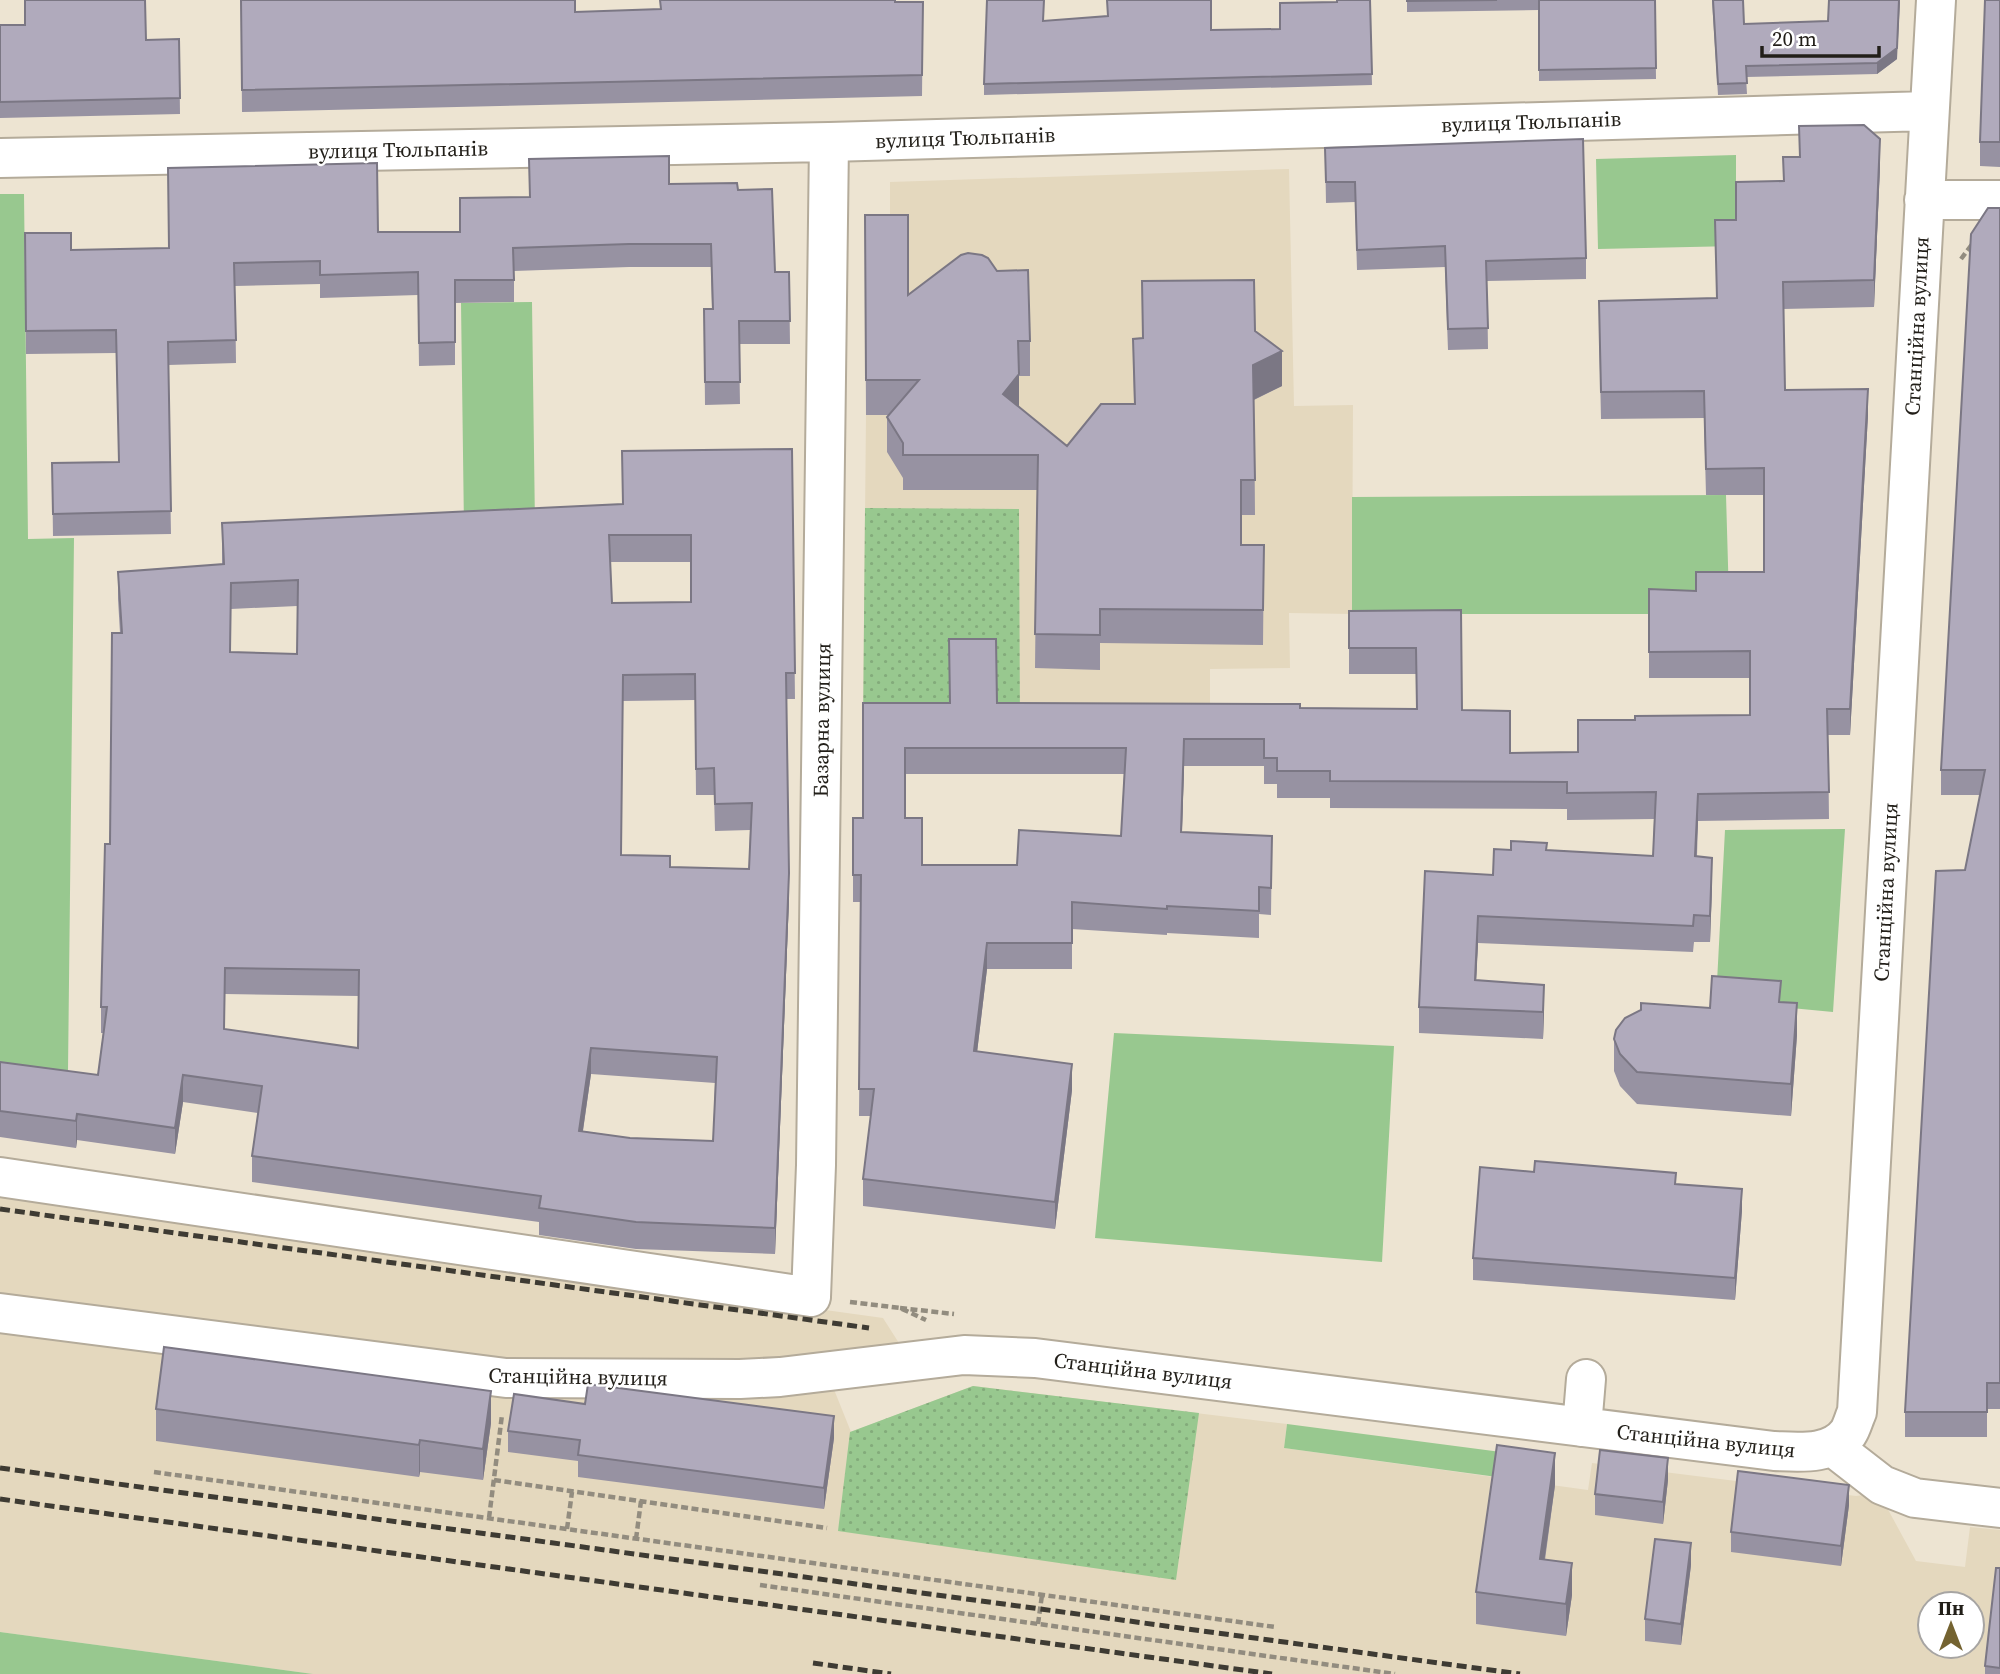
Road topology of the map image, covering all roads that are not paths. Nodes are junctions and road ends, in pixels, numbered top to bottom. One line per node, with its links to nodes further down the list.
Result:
1 (1936, 0): 2 (street, Станційна вулиця)
2 (1929, 111): 3 (street, вулиця Тюльпанів); 5 (street, Станційна вулиця)
3 (829, 142): 4 (street, вулиця Тюльпанів); 7 (street, Базарна вулиця)
4 (0, 158)
5 (1924, 200): 6 (street); 11 (street, Станційна вулиця)
6 (2000, 200)
7 (0, 1177)
8 (0, 1313): 10 (street, Станційна вулиця)
9 (1586, 1379): 10 (street)
10 (1582, 1427): 11 (street, Станційна вулиця)
11 (1833, 1447): 12 (street)
12 (2000, 1508)

